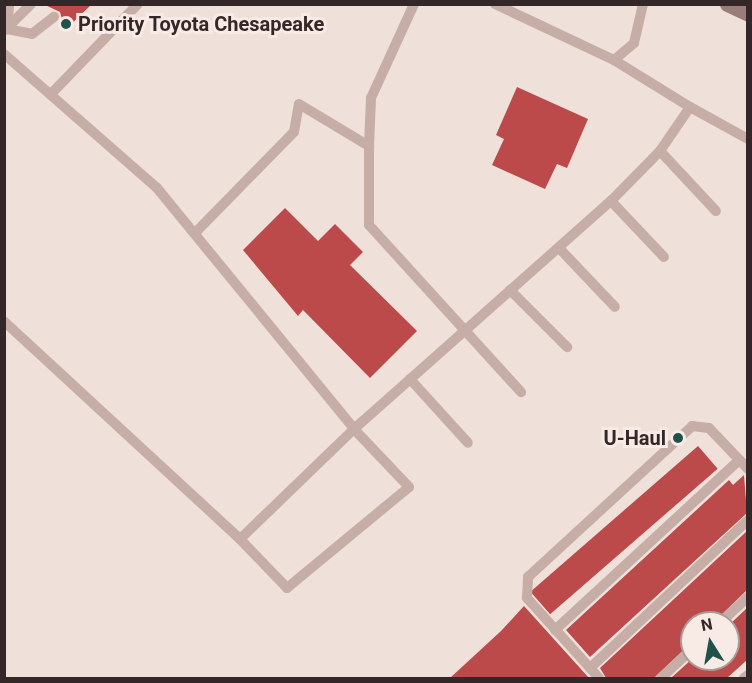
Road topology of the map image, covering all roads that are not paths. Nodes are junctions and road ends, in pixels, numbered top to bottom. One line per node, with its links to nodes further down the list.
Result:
1 (9, 4): 10 (lane)
2 (31, 4): 10 (lane)
3 (138, 4): 13 (lane)
4 (414, 4): 16 (lane)
5 (495, 4): 12 (lane)
6 (642, 4): 12 (lane)
7 (727, 4): 8 (main road)
8 (747, 14)
9 (54, 17): 10 (lane)
10 (6, 30)
11 (4, 54): 13 (lane)
12 (614, 60): 14 (lane)
13 (51, 94): 20 (lane)
14 (690, 107): 15 (lane); 17 (lane)
15 (747, 139)
16 (369, 146): 20 (lane); 26 (lane)
17 (660, 152): 18 (lane); 19 (lane)
18 (611, 201): 21 (lane); 22 (lane)
19 (716, 211)
20 (195, 233): 30 (lane)
21 (559, 248): 23 (lane); 24 (lane)
22 (664, 257)
23 (510, 290): 26 (lane); 27 (lane)
24 (615, 307)
25 (4, 321): 35 (lane)
26 (464, 331): 28 (lane); 29 (lane)
27 (567, 347)
28 (410, 379): 30 (lane); 31 (lane)
29 (521, 392)
30 (354, 429): 35 (lane); 35 (lane)
31 (468, 443)
32 (739, 460): 33 (lane); 38 (lane); 38 (lane)
33 (747, 470)
34 (747, 520): 40 (lane)
35 (240, 539)
36 (747, 597): 37 (lane)
37 (732, 611)
38 (555, 630): 40 (lane)
39 (680, 660): 43 (lane)
40 (590, 668): 42 (lane)
41 (747, 675): 44 (lane)
42 (599, 678)
43 (661, 678)
44 (744, 678)

